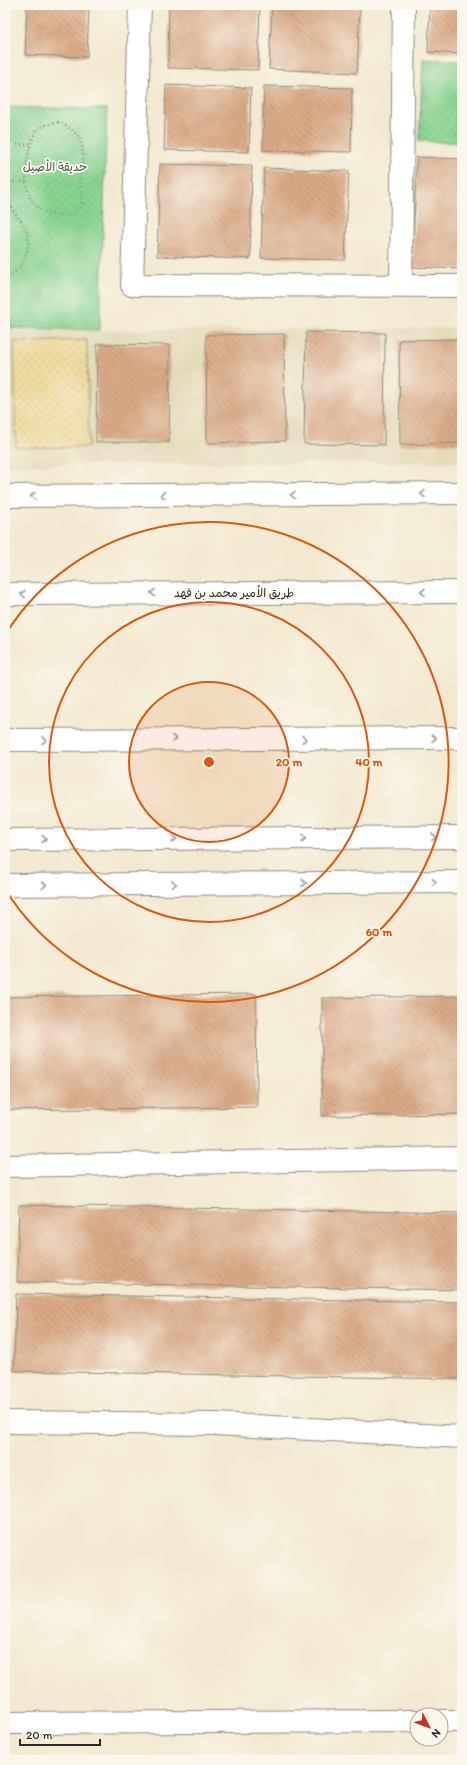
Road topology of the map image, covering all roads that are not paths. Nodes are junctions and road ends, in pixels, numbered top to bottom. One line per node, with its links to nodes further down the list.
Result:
1 (140, 5): 3 (main road)
2 (404, 5): 3 (main road)
3 (401, 286): 4 (main road)
4 (462, 286)
5 (462, 494): 6 (main road, one-way to 6)
6 (5, 496)
7 (462, 592): 8 (main road, طريق الأمير محمد بن فهد, one-way to 8)
8 (5, 594)
9 (462, 738): 10 (main road, one-way to 9)
10 (5, 740)
11 (462, 837): 12 (main road, one-way to 11)
12 (5, 840)
13 (462, 882): 14 (main road, one-way to 13)
14 (5, 885)
15 (462, 1158): 16 (main road)
16 (5, 1166)
17 (5, 1422): 18 (main road)
18 (462, 1437)
19 (409, 1721): 22 (main road)
20 (449, 1721): 21 (main road)
21 (462, 1721)
22 (5, 1723)

